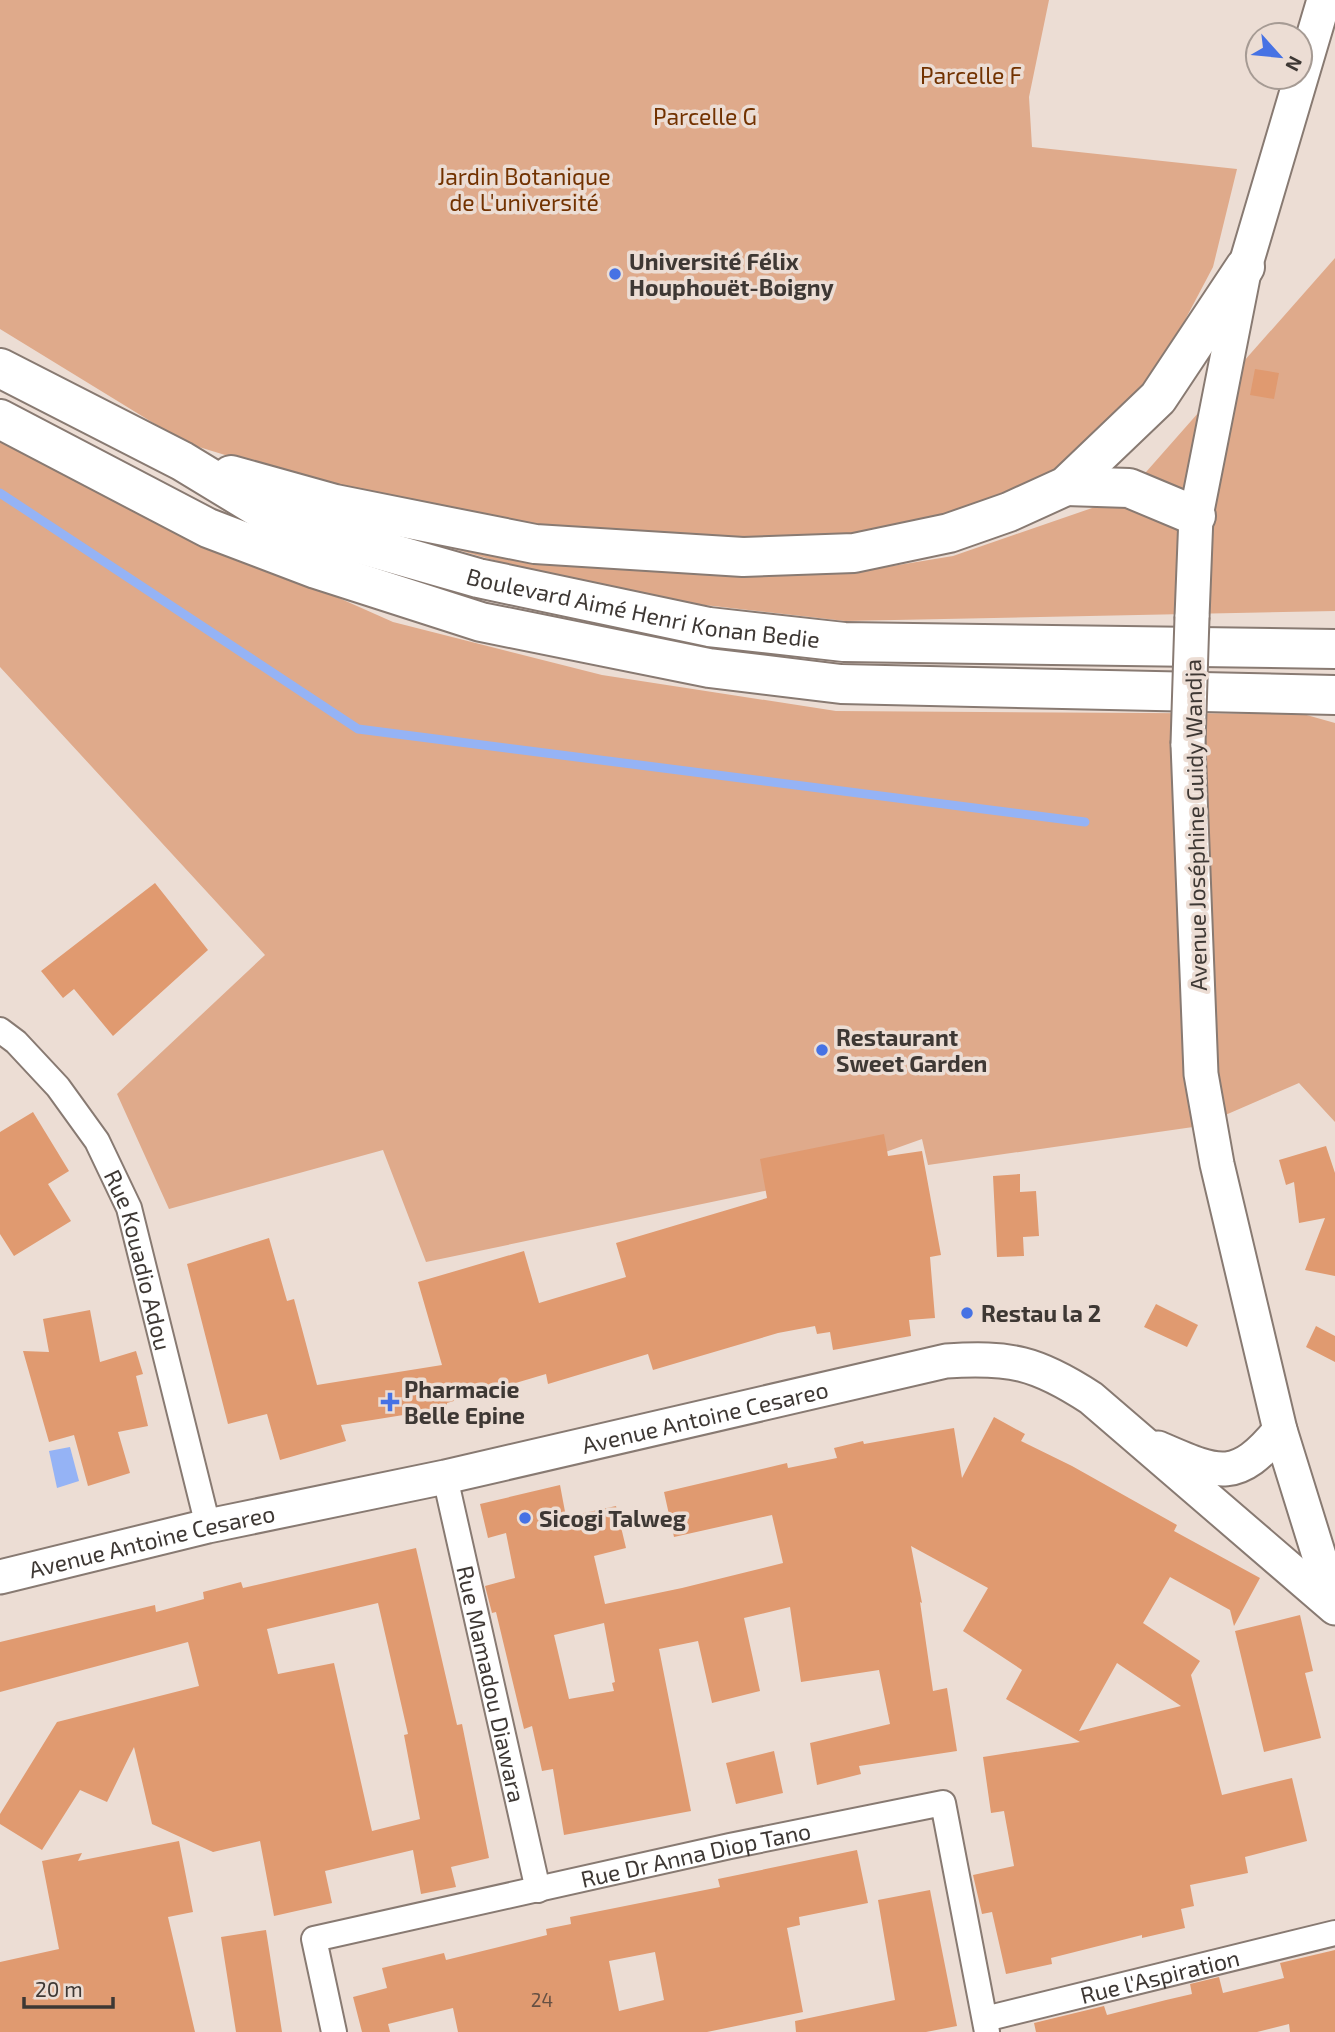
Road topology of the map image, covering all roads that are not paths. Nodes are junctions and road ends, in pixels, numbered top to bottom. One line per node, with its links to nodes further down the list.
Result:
1 (1324, 0): 2 (street, Avenue Joséphine Guidy Wandja)
2 (1245, 268): 6 (highway); 7 (street, Avenue Joséphine Guidy Wandja)
3 (0, 368): 5 (highway, Boulevard Aimé Henri Konan Bedie)
4 (0, 419): 9 (highway, Boulevard Aimé Henri Konan Bedie)
5 (182, 461): 6 (highway); 8 (highway, Boulevard Aimé Henri Konan Bedie)
6 (1066, 486): 7 (highway)
7 (1196, 516): 11 (street, Avenue Joséphine Guidy Wandja, bridge)
8 (1335, 649)
9 (1335, 695)
10 (0, 1030): 14 (street, Rue Kouadio Adou)
11 (1280, 1430): 12 (street); 16 (street, Avenue Joséphine Guidy Wandja)
12 (1137, 1439): 13 (street, Avenue Antoine Cesareo); 16 (street, Avenue Antoine Cesareo)
13 (445, 1478): 14 (street, Avenue Antoine Cesareo); 17 (street, Rue Mamadou Diawara)
14 (208, 1526): 15 (street, Avenue Antoine Cesareo)
15 (0, 1577)
16 (1335, 1608)
17 (538, 1890): 19 (street, Rue Dr Anna Diop Tano); 20 (street, Rue Dr Anna Diop Tano)
18 (1335, 1933): 19 (street, Rue l'Aspiration)
19 (986, 2026)
20 (334, 2032)

